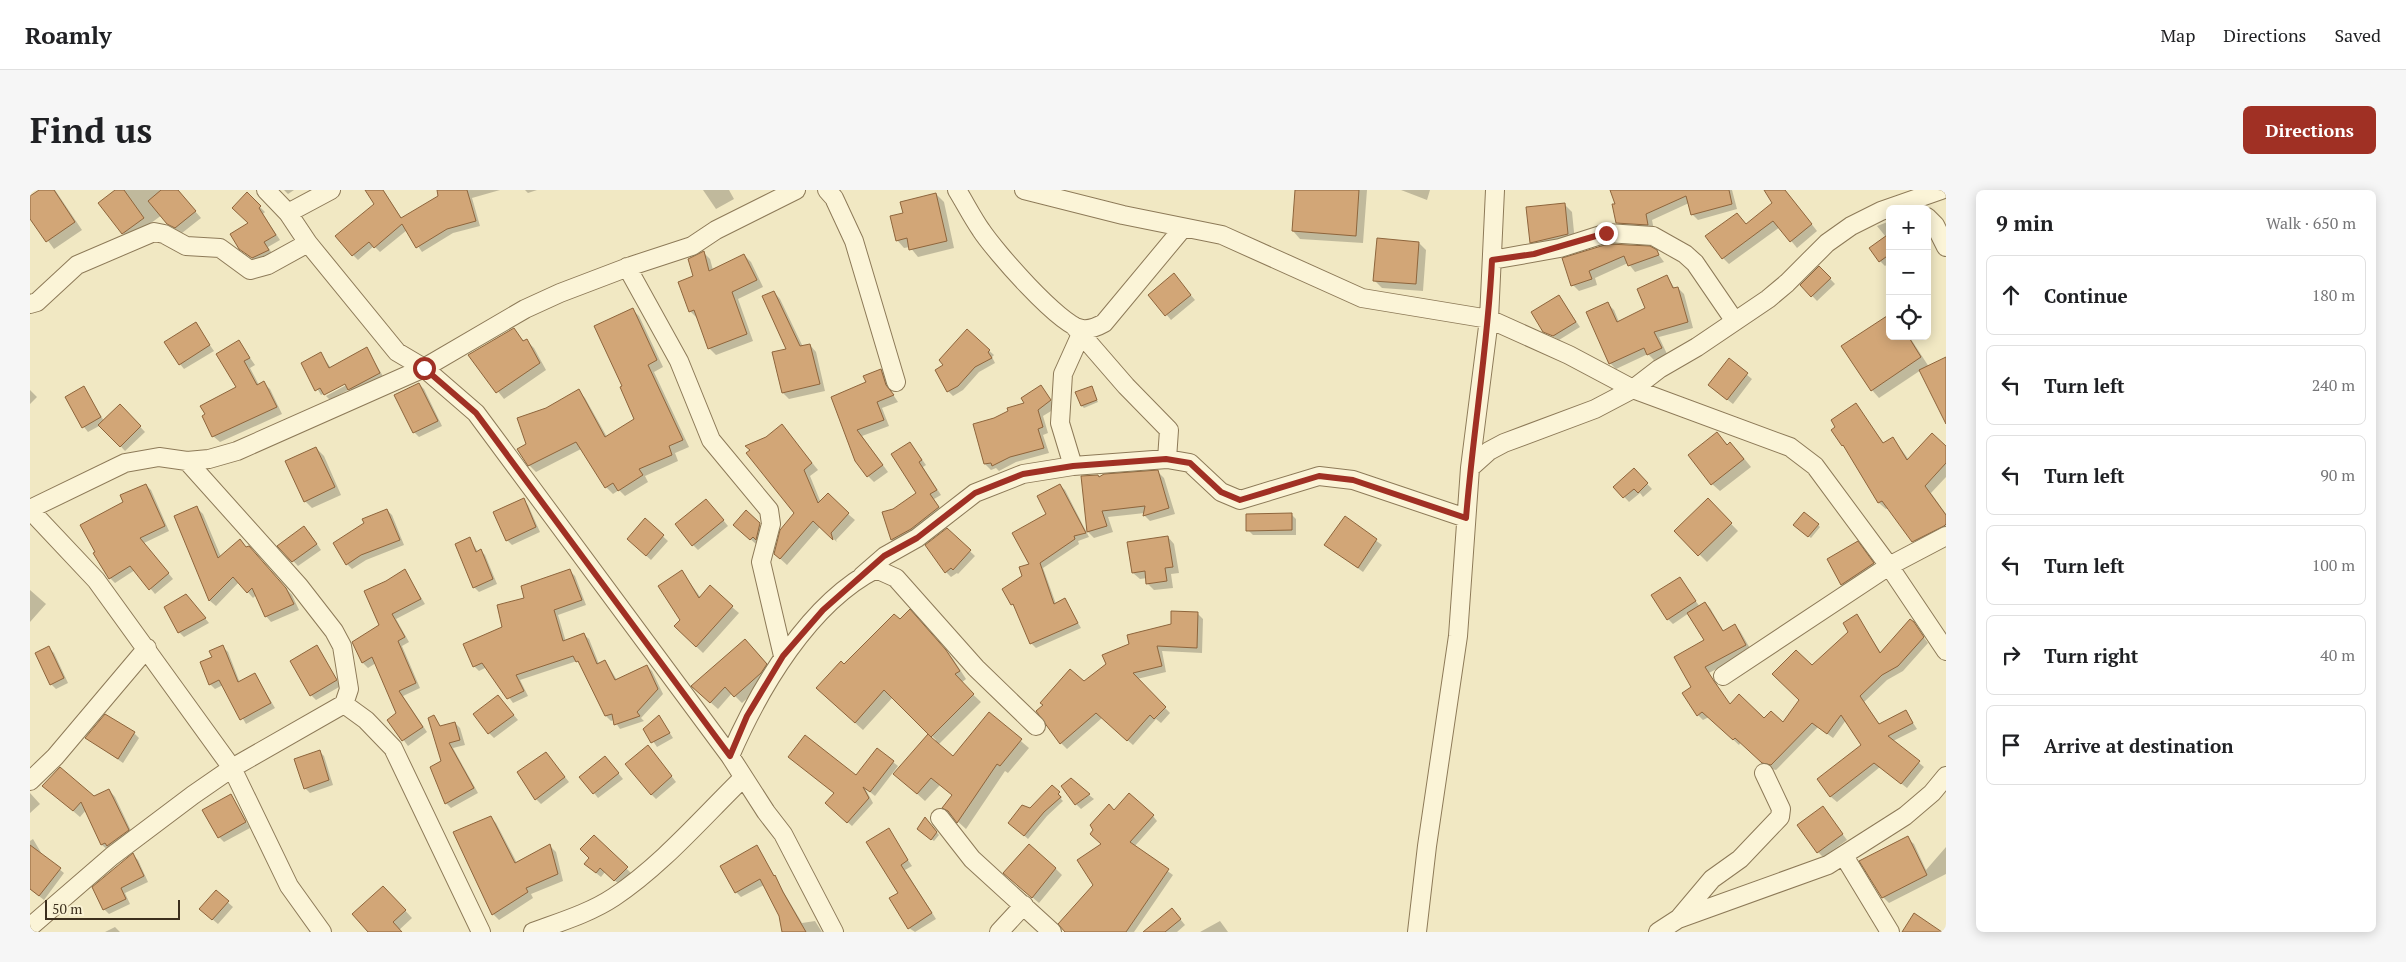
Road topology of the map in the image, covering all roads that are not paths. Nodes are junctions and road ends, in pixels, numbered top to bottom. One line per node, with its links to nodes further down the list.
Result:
1 (266, 190): 10 (street)
2 (331, 190): 10 (street)
3 (796, 190): 17 (street)
4 (827, 190): 23 (street)
5 (957, 190): 21 (street)
6 (1024, 190): 13 (street)
7 (1495, 190): 16 (street)
8 (1941, 190): 9 (street)
9 (1907, 205)
10 (288, 213): 14 (street)
11 (1886, 213): 20 (street)
12 (1931, 221): 15 (street)
13 (1183, 228): 19 (street); 21 (street)
14 (308, 243): 18 (street); 22 (street)
15 (1946, 247)
16 (1492, 260): 19 (street); 20 (street)
17 (627, 268): 22 (street); 36 (street)
18 (30, 304)
19 (1489, 319): 24 (street); 28 (street)
20 (1734, 320): 24 (street)
21 (1078, 330): 25 (street); 27 (street)
22 (424, 368): 26 (street); 40 (street)
23 (896, 382)
24 (1633, 389): 28 (street); 32 (street)
25 (1166, 459): 27 (street); 30 (street)
26 (187, 461): 29 (street); 38 (street)
27 (1073, 466): 33 (street)
28 (1470, 468): 30 (street)
29 (30, 510): 34 (street)
30 (1466, 518): 57 (street)
31 (1946, 536): 32 (street)
32 (1889, 566): 35 (street); 37 (street)
33 (862, 576): 36 (street); 39 (street)
34 (147, 648): 41 (street); 45 (street)
35 (1946, 651)
36 (783, 656): 40 (street)
37 (1723, 676)
38 (344, 704): 41 (street); 52 (street)
39 (1036, 726)
40 (730, 756): 44 (street)
41 (232, 768): 50 (street); 51 (street)
42 (1764, 774): 49 (street)
43 (1946, 776): 47 (street)
44 (743, 778): 53 (street); 54 (street)
45 (30, 781)
46 (940, 818): 48 (street)
47 (1844, 856): 49 (street); 59 (street)
48 (1024, 905): 55 (street); 56 (street)
49 (1678, 919): 58 (street)
50 (33, 924)
51 (322, 932)
52 (481, 932)
53 (533, 932)
54 (834, 932)
55 (998, 932)
56 (1052, 932)
57 (1417, 932)
58 (1658, 932)
59 (1890, 932)

